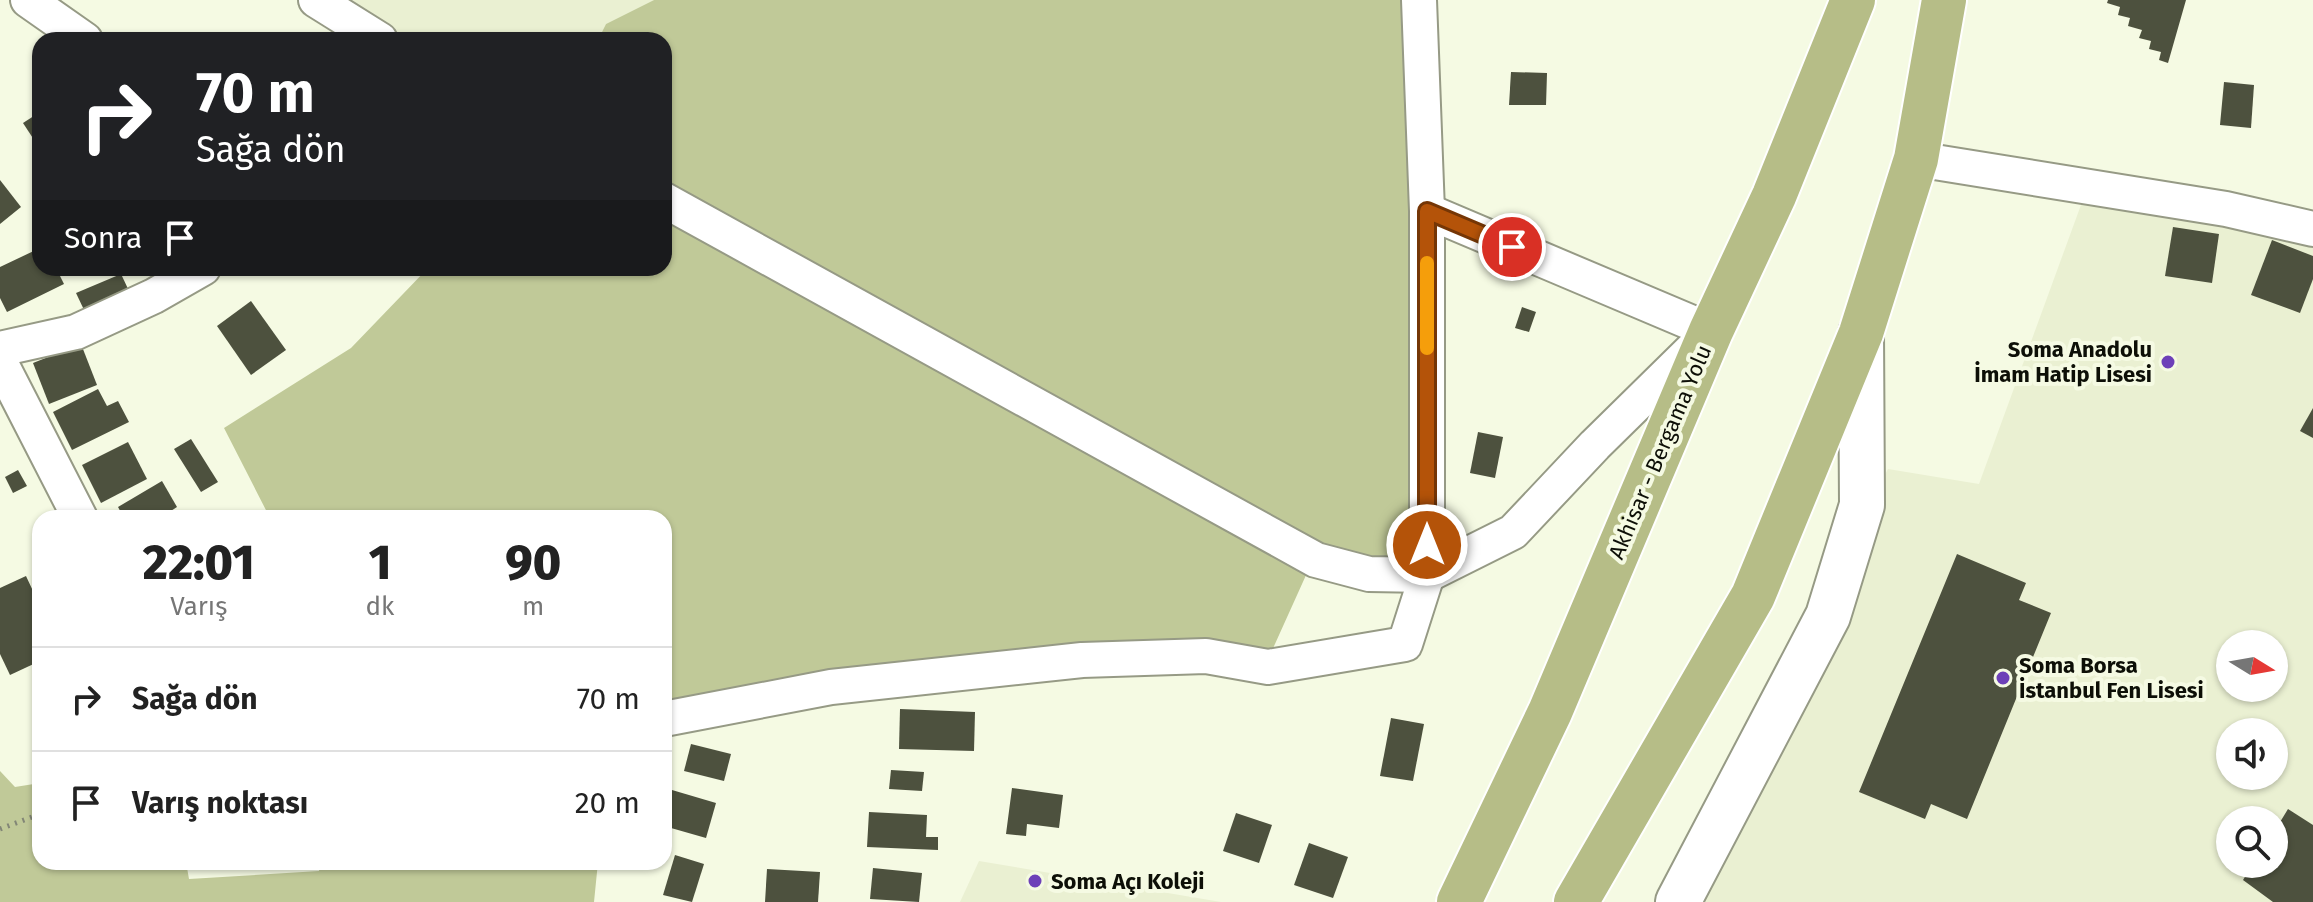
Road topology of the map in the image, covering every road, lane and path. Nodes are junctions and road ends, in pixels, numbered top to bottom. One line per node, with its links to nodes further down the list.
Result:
1 (28, 0): 6 (street)
2 (316, 0): 7 (street)
3 (1419, 0): 10 (street)
4 (1853, 0): 13 (main road, Akhisar - Bergama Yolu)
5 (1944, 0): 8 (main road)
6 (74, 32)
7 (367, 32)
8 (1916, 159): 11 (street); 14 (main road)
9 (672, 204): 18 (street)
10 (1427, 211): 13 (street); 18 (street)
11 (2313, 229)
12 (189, 276): 15 (street)
13 (1711, 331): 18 (street); 22 (main road, Akhisar - Bergama Yolu)
14 (1861, 333): 23 (main road); 24 (street)
15 (0, 349)
16 (0, 362): 17 (street)
17 (76, 510)
18 (1427, 575): 19 (street)
19 (672, 717)
20 (32, 817): 21 (path)
21 (0, 829)
22 (1459, 902)
23 (1576, 902)
24 (1678, 902)

